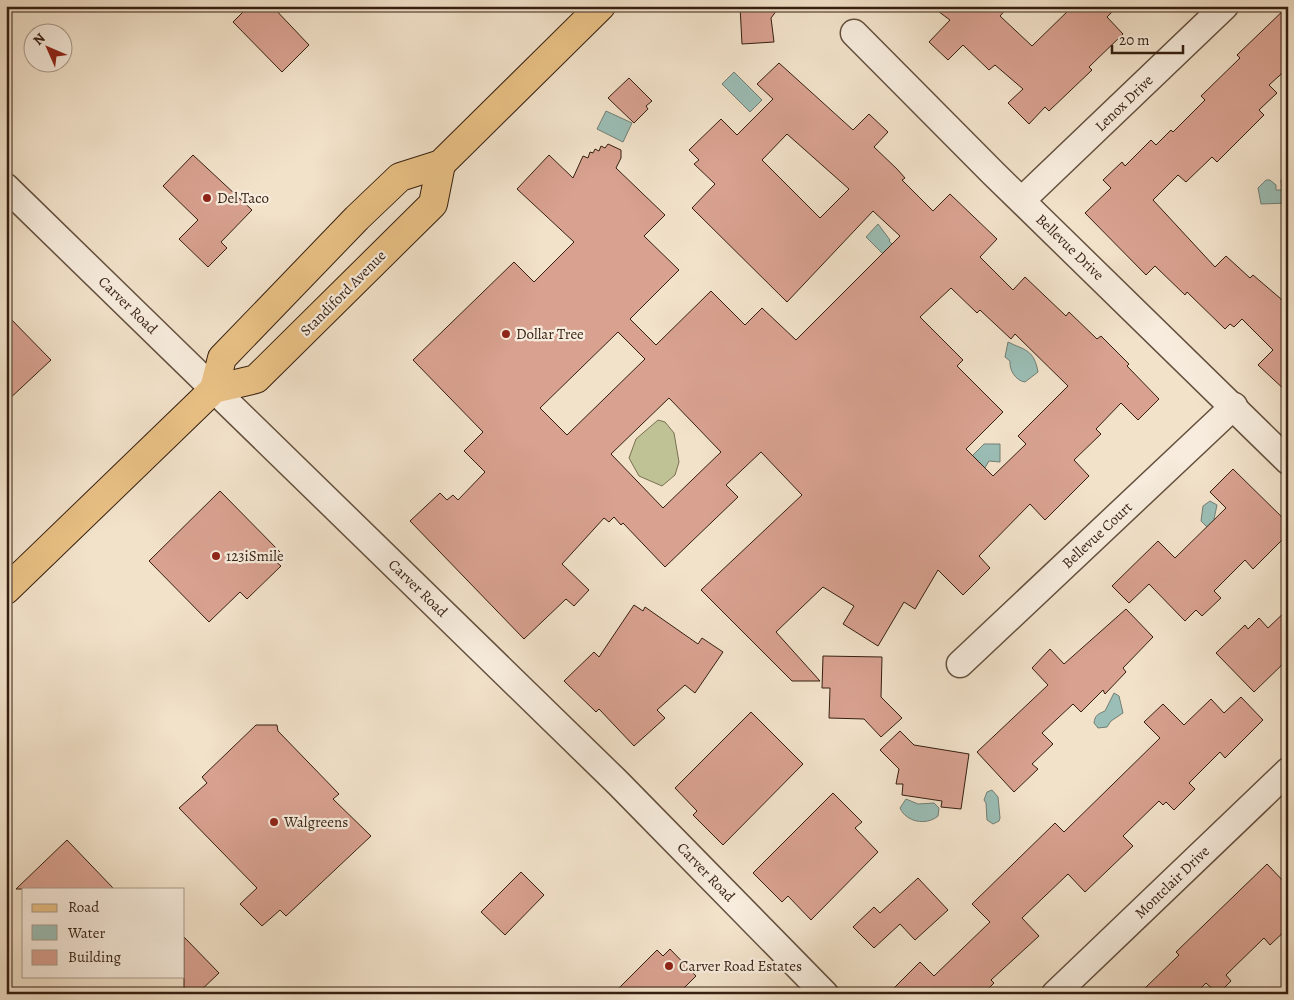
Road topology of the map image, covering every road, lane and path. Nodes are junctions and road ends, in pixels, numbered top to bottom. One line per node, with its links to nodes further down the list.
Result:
1 (601, 6): 4 (main road)
2 (1225, 6): 6 (street, Lenox Drive)
3 (854, 33): 6 (street, Bellevue Drive)
4 (441, 164): 7 (main road); 7 (main road, Standiford Avenue)
5 (6, 187): 7 (street, Carver Road)
6 (1022, 200): 8 (street, Bellevue Drive)
7 (214, 390): 10 (main road, Standiford Avenue); 13 (street, Carver Road)
8 (1234, 406): 9 (street, Bellevue Drive); 11 (street, Bellevue Court)
9 (1288, 461)
10 (6, 590)
11 (960, 664)
12 (1288, 771): 14 (street, Montclair Drive)
13 (825, 994)
14 (1055, 994)

